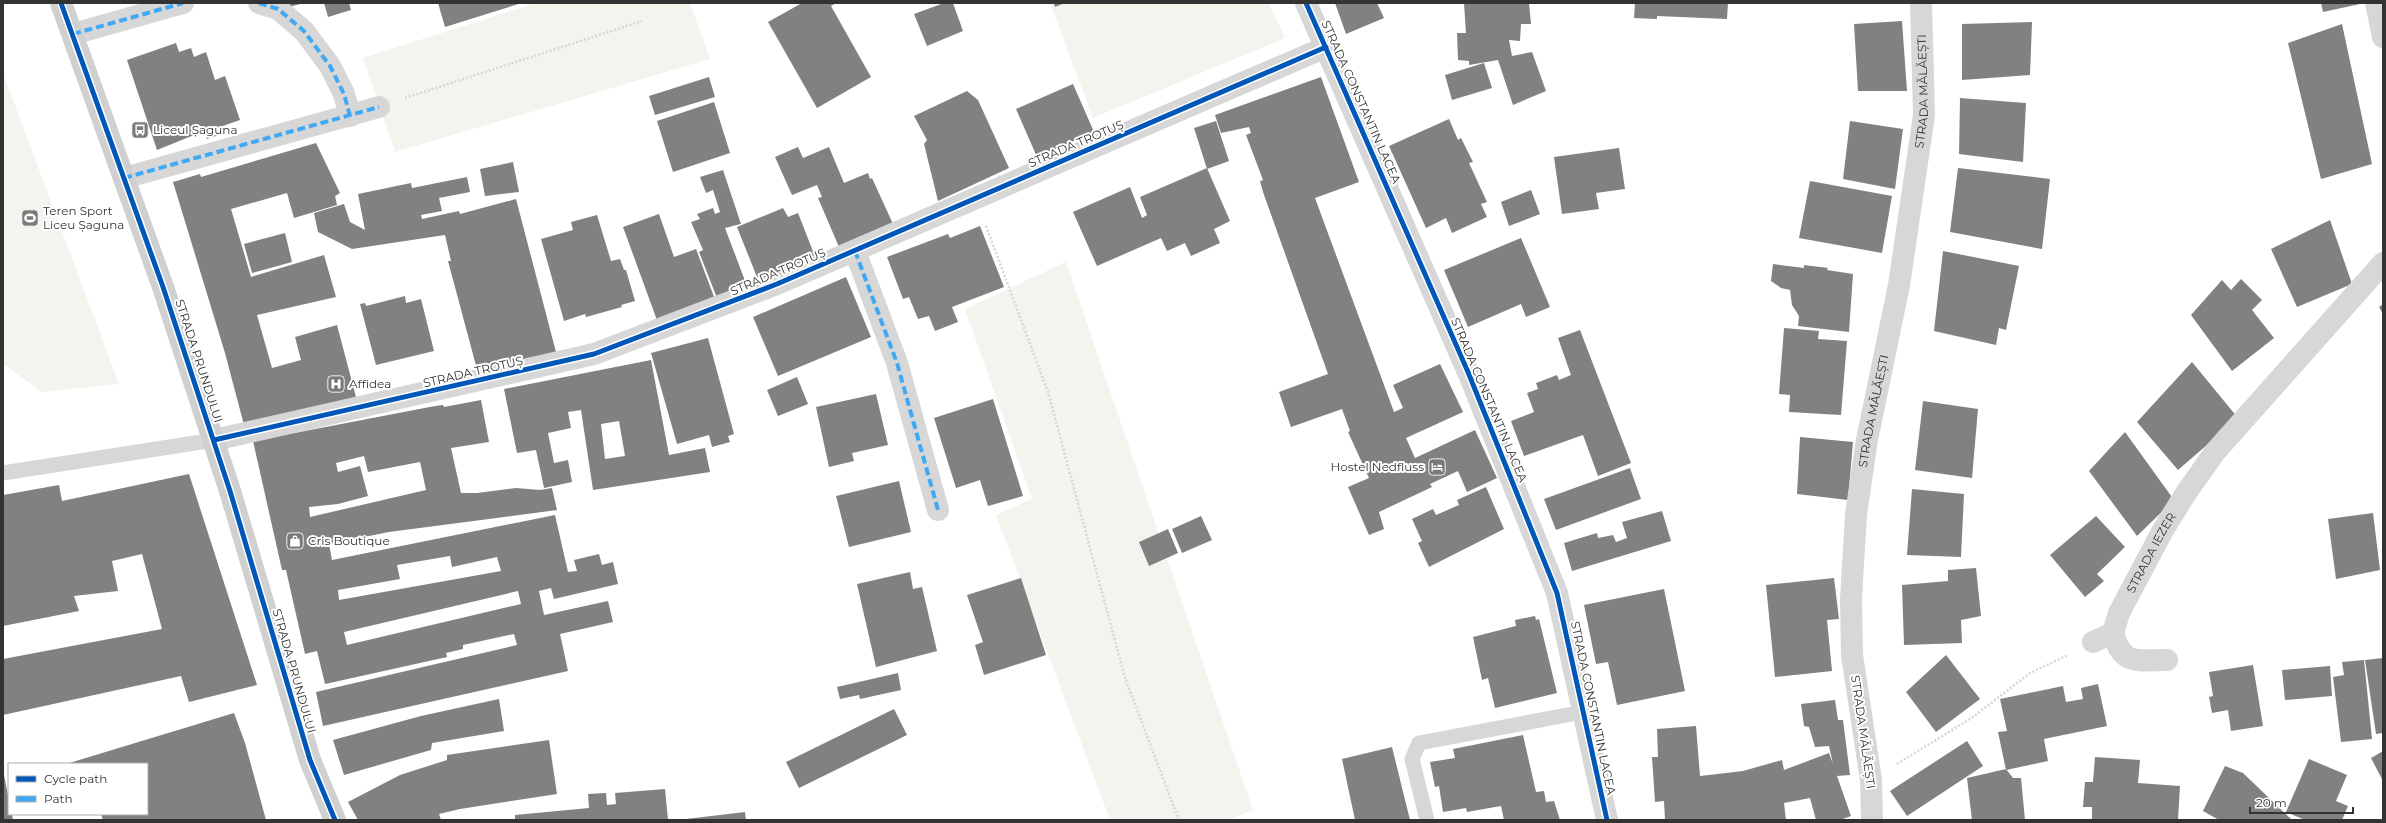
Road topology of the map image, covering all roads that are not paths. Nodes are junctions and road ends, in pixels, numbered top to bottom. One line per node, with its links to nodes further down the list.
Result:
1 (61, 3): 7 (street, STRADA PRUNDULUI)
2 (182, 3): 7 (street)
3 (259, 3): 11 (street)
4 (1306, 3): 9 (street, STRADA CONSTANTIN LACEA)
5 (1921, 3): 25 (street, STRADA MĂLĂEȘTI)
6 (2376, 3): 8 (street)
7 (73, 34): 12 (street, STRADA PRUNDULUI)
8 (2383, 37)
9 (1326, 47): 13 (street, STRADA TROTUȘ); 21 (street, STRADA CONSTANTIN LACEA)
10 (379, 107): 11 (street)
11 (350, 116): 12 (street)
12 (124, 178): 15 (street, STRADA PRUNDULUI)
13 (855, 251): 15 (street, STRADA TROTUȘ); 17 (street)
14 (2383, 263): 18 (street, STRADA IEZER)
15 (214, 440): 16 (lane); 22 (street, STRADA PRUNDULUI)
16 (3, 473)
17 (938, 510)
18 (2114, 632): 19 (street); 20 (street)
19 (2093, 642)
20 (2167, 660)
21 (1584, 712): 23 (lane); 24 (street, STRADA CONSTANTIN LACEA)
22 (335, 820)
23 (1427, 820)
24 (1607, 820)
25 (1872, 820)

